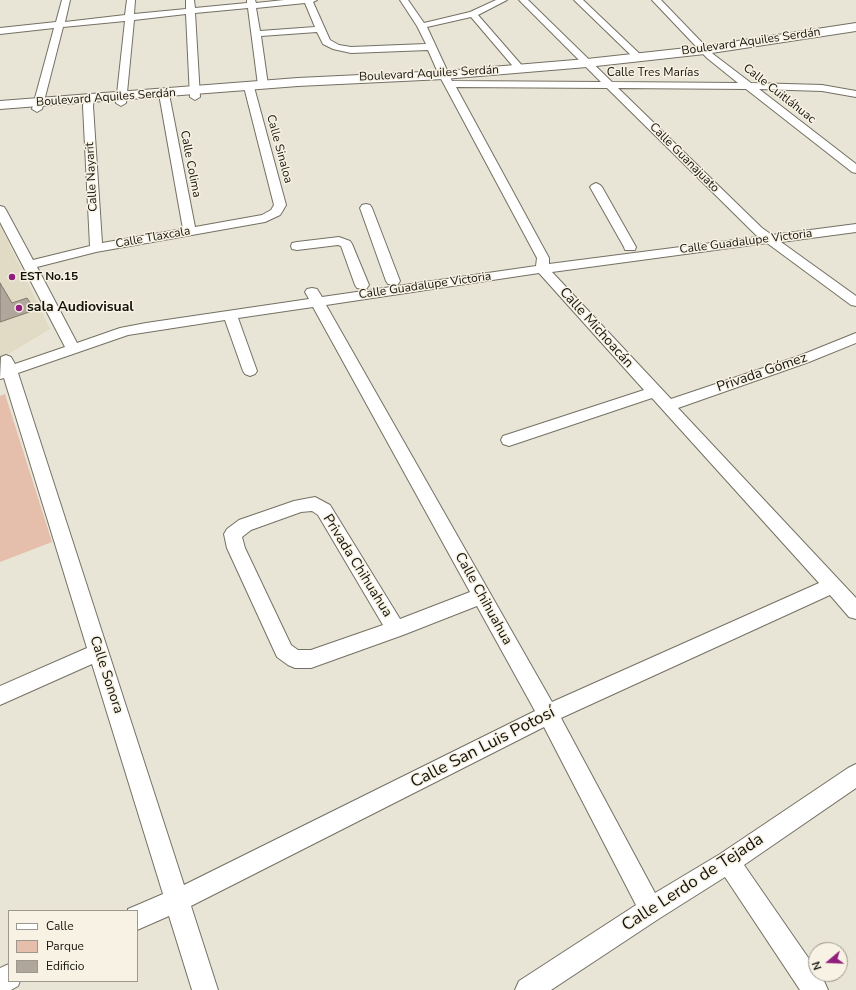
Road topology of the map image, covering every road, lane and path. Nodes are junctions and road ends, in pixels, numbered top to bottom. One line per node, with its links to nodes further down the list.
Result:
1 (66, 0): 17 (street)
2 (131, 0): 16 (street)
3 (190, 0): 14 (street)
4 (308, 0): 5 (street); 12 (street); 20 (street)
5 (313, 0)
6 (404, 0): 18 (street, Calle Michoacán)
7 (477, 0): 13 (street)
8 (503, 0): 13 (street)
9 (523, 0): 27 (street, Calle Guanajuato)
10 (578, 0): 26 (street)
11 (656, 0): 25 (street, Calle Cuitláhuac)
12 (252, 3): 14 (street); 22 (street)
13 (484, 9): 15 (street)
14 (191, 11): 16 (street); 35 (street)
15 (473, 14): 18 (street); 28 (street)
16 (130, 18): 17 (street); 38 (street)
17 (60, 25): 21 (street); 42 (street)
18 (422, 26): 24 (street, Calle Michoacán)
19 (856, 28): 25 (street, Boulevard Aquiles Serdán)
20 (321, 29): 22 (street); 24 (street)
21 (0, 31)
22 (256, 34): 30 (street)
23 (856, 35): 25 (street, Boulevard Aquiles Serdán)
24 (431, 47): 29 (street, Calle Michoacán)
25 (707, 53): 26 (street, Boulevard Aquiles Serdán); 27 (street, Boulevard Aquiles Serdán); 32 (street, Calle Cuitláhuac)
26 (639, 58): 27 (street, Boulevard Aquiles Serdán)
27 (589, 65): 28 (street, Boulevard Aquiles Serdán); 29 (street, Boulevard Aquiles Serdán); 31 (street, Calle Guanajuato)
28 (520, 69): 29 (street, Boulevard Aquiles Serdán)
29 (446, 79): 30 (street, Boulevard Aquiles Serdán); 31 (street, Calle Tres Marías); 33 (street, Boulevard Aquiles Serdán); 56 (street, Calle Michoacán)
30 (263, 85): 33 (street, Boulevard Aquiles Serdán)
31 (612, 86): 32 (street, Calle Tres Marías); 52 (street, Calle Guanajuato)
32 (746, 86): 34 (street, Calle Tres Marías); 44 (street, Calle Cuitláhuac)
33 (250, 90): 35 (street, Boulevard Aquiles Serdán); 48 (street, Calle Sinaloa)
34 (838, 91): 36 (street, Calle Tres Marías); 41 (street)
35 (195, 94): 37 (street, Boulevard Aquiles Serdán)
36 (856, 94)
37 (164, 97): 38 (street, Boulevard Aquiles Serdán); 51 (street, Calle Colima)
38 (122, 100): 39 (street, Boulevard Aquiles Serdán)
39 (88, 102): 42 (street, Boulevard Aquiles Serdán); 55 (street, Calle Nayarit)
40 (0, 105): 42 (street, Boulevard Aquiles Serdán)
41 (856, 105)
42 (38, 106): 43 (street, Boulevard Aquiles Serdán)
43 (0, 112)
44 (856, 170)
45 (596, 188): 54 (street)
46 (366, 208): 58 (street)
47 (0, 210): 57 (street)
48 (276, 212): 51 (street, Calle Tlaxcala)
49 (856, 219): 52 (street, Calle Guadalupe Victoria)
50 (856, 228): 52 (street, Calle Guadalupe Victoria)
51 (190, 232): 55 (street, Calle Tlaxcala)
52 (763, 235): 54 (street, Calle Guadalupe Victoria); 56 (street, Calle Guadalupe Victoria); 61 (street, Calle Guanajuato)
53 (297, 246): 59 (street)
54 (630, 247): 56 (street, Calle Guadalupe Victoria)
55 (96, 248): 57 (street, Calle Tlaxcala)
56 (543, 263): 58 (street, Calle Guadalupe Victoria); 60 (street, Calle Guadalupe Victoria); 67 (street, Calle Michoacán)
57 (29, 265): 64 (street)
58 (393, 281): 59 (street, Calle Guadalupe Victoria)
59 (362, 285): 60 (street, Calle Guadalupe Victoria)
60 (314, 296): 62 (street, Calle Guadalupe Victoria); 64 (street, Calle Guadalupe Victoria); 71 (street, Calle Chihuahua)
61 (856, 302)
62 (230, 314): 64 (street, Calle Guadalupe Victoria); 66 (street)
63 (856, 338): 68 (street, Privada Gómez)
64 (70, 344): 65 (street, Calle Guadalupe Victoria)
65 (4, 366): 74 (street, Calle Sonora)
66 (250, 371)
67 (654, 392): 68 (street, Calle Michoacán); 69 (street)
68 (667, 406): 70 (street, Calle Michoacán)
69 (509, 440)
70 (832, 586): 72 (street, Calle Michoacán); 76 (street, Calle San Luis Potosí)
71 (481, 596): 73 (street, Privada Chihuahua); 76 (street, Calle Chihuahua)
72 (856, 611)
73 (396, 629): 73 (street, Privada Chihuahua)
74 (98, 652): 75 (street); 79 (street, Calle Sonora)
75 (0, 696)
76 (548, 715): 79 (street, Calle San Luis Potosí); 80 (street, Calle Chihuahua)
77 (856, 775): 78 (street, Calle Lerdo de Tejada)
78 (728, 862): 80 (street, Calle Lerdo de Tejada); 84 (street)
79 (177, 899): 81 (street, Calle San Luis Potosí); 82 (street, Calle Sonora)
80 (651, 909): 83 (street, Calle Lerdo de Tejada)
81 (138, 918)
82 (205, 990)
83 (528, 990)
84 (815, 990)

